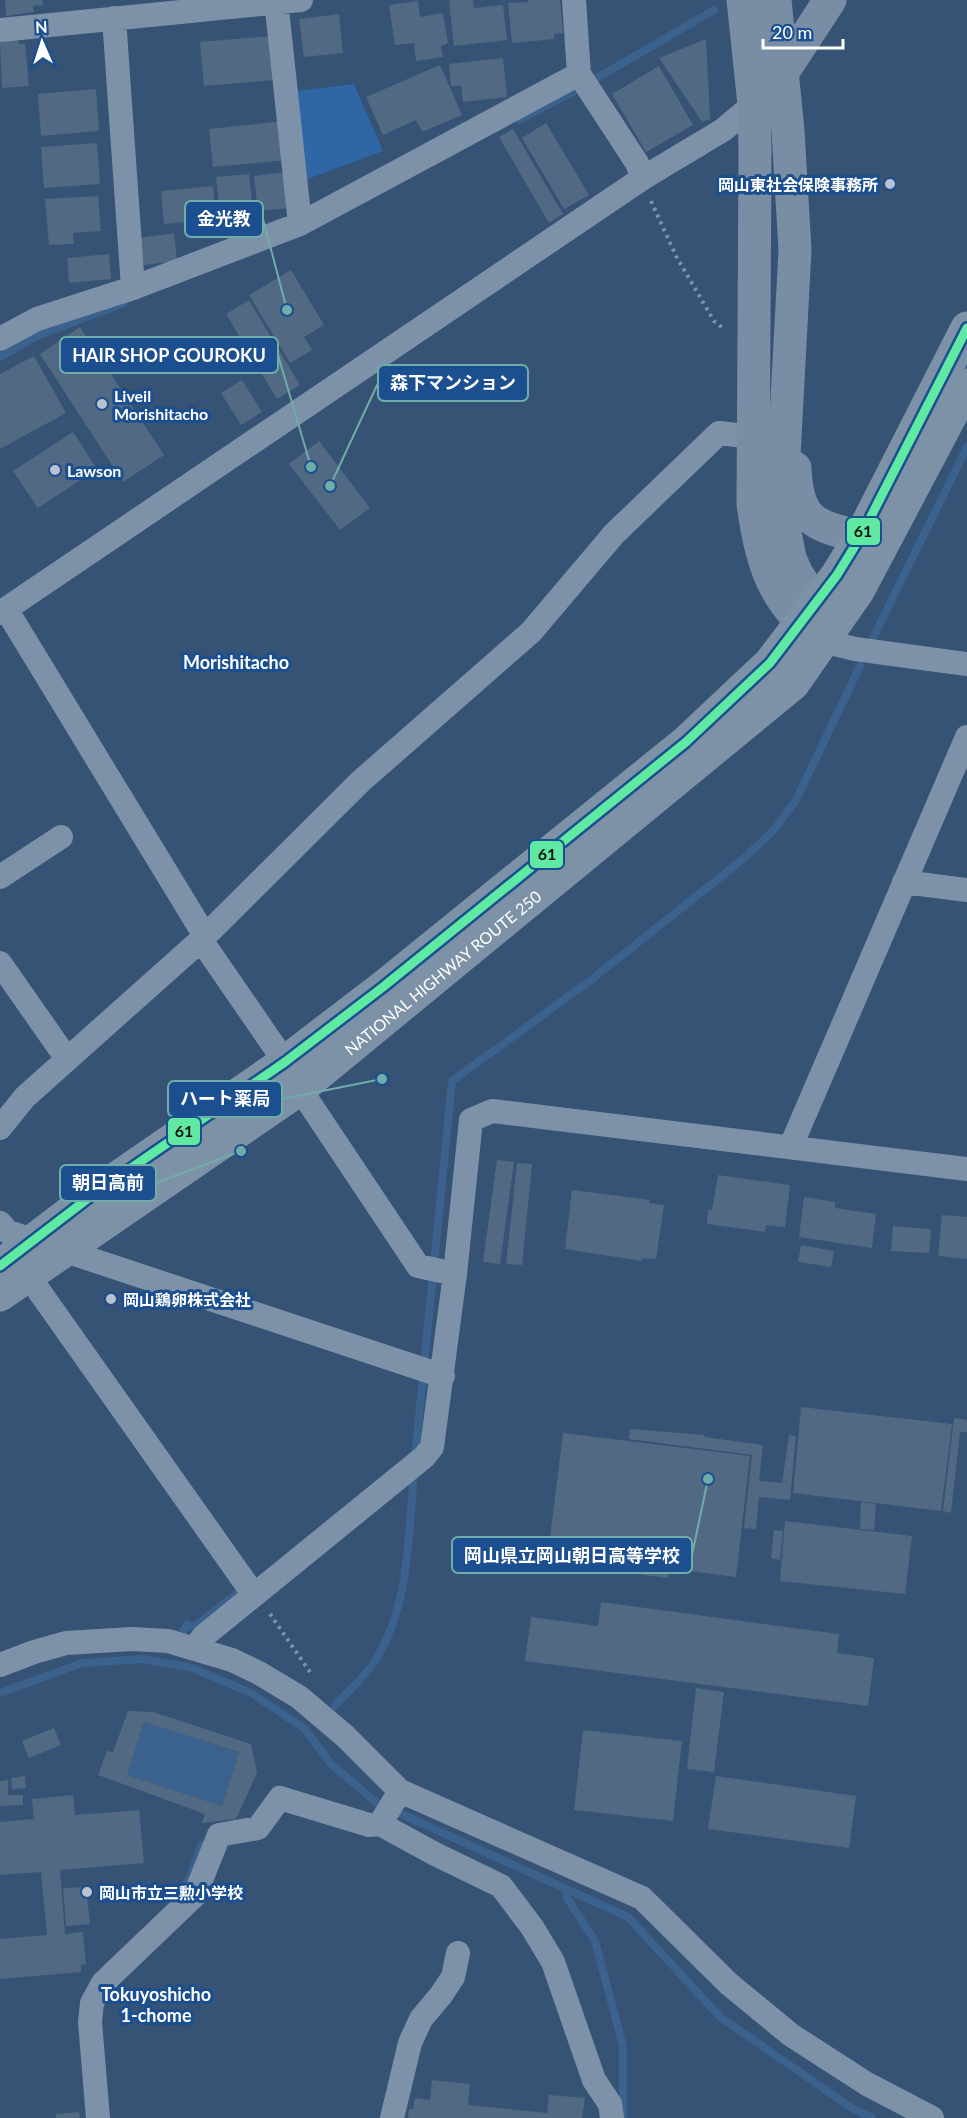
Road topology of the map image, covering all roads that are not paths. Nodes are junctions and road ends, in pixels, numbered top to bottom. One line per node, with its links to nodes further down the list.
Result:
1 (301, 0): 6 (street)
2 (574, 0): 9 (street)
3 (743, 0): 11 (street)
4 (775, 0): 10 (street)
5 (830, 0): 10 (street)
6 (276, 1): 7 (street); 13 (street)
7 (114, 18): 8 (street); 14 (street)
8 (0, 30)
9 (579, 74): 12 (street); 13 (street)
10 (782, 76): 11 (street); 18 (street)
11 (754, 105): 12 (street); 19 (street)
12 (643, 178): 21 (street)
13 (300, 224): 14 (street)
14 (133, 288): 16 (street)
15 (967, 328): 20 (highway, NATIONAL HIGHWAY ROUTE 250)
16 (0, 339)
17 (967, 385): 22 (highway, NATIONAL HIGHWAY ROUTE 250)
18 (787, 404): 20 (street); 22 (street)
19 (753, 437): 22 (street); 29 (street)
20 (861, 536): 22 (highway, NATIONAL HIGHWAY ROUTE 250)
21 (3, 611): 29 (street)
22 (814, 622): 23 (street); 32 (highway, NATIONAL HIGHWAY ROUTE 250)
23 (967, 664)
24 (967, 737): 27 (street)
25 (61, 837): 26 (street)
26 (0, 877)
27 (904, 882): 28 (street); 34 (street)
28 (967, 890)
29 (203, 938): 31 (street); 32 (street)
30 (0, 963): 31 (street)
31 (67, 1059): 33 (street)
32 (293, 1075): 36 (highway, NATIONAL HIGHWAY ROUTE 250); 37 (highway, NATIONAL HIGHWAY ROUTE 250); 38 (street)
33 (0, 1128)
34 (791, 1146): 35 (street); 38 (street)
35 (967, 1168)
36 (12, 1246): 37 (highway, NATIONAL HIGHWAY ROUTE 250); 39 (highway, NATIONAL HIGHWAY ROUTE 250); 41 (street)
37 (65, 1250): 40 (street)
38 (440, 1271): 40 (street)
39 (0, 1295)
40 (430, 1372): 41 (street)
41 (254, 1595): 42 (street)
42 (194, 1648): 43 (street); 44 (street)
43 (0, 1665)
44 (398, 1794): 45 (street); 50 (street)
45 (381, 1822): 47 (street); 49 (street)
46 (458, 1953): 48 (street)
47 (98, 2118)
48 (392, 2118)
49 (612, 2118)
50 (932, 2118)

